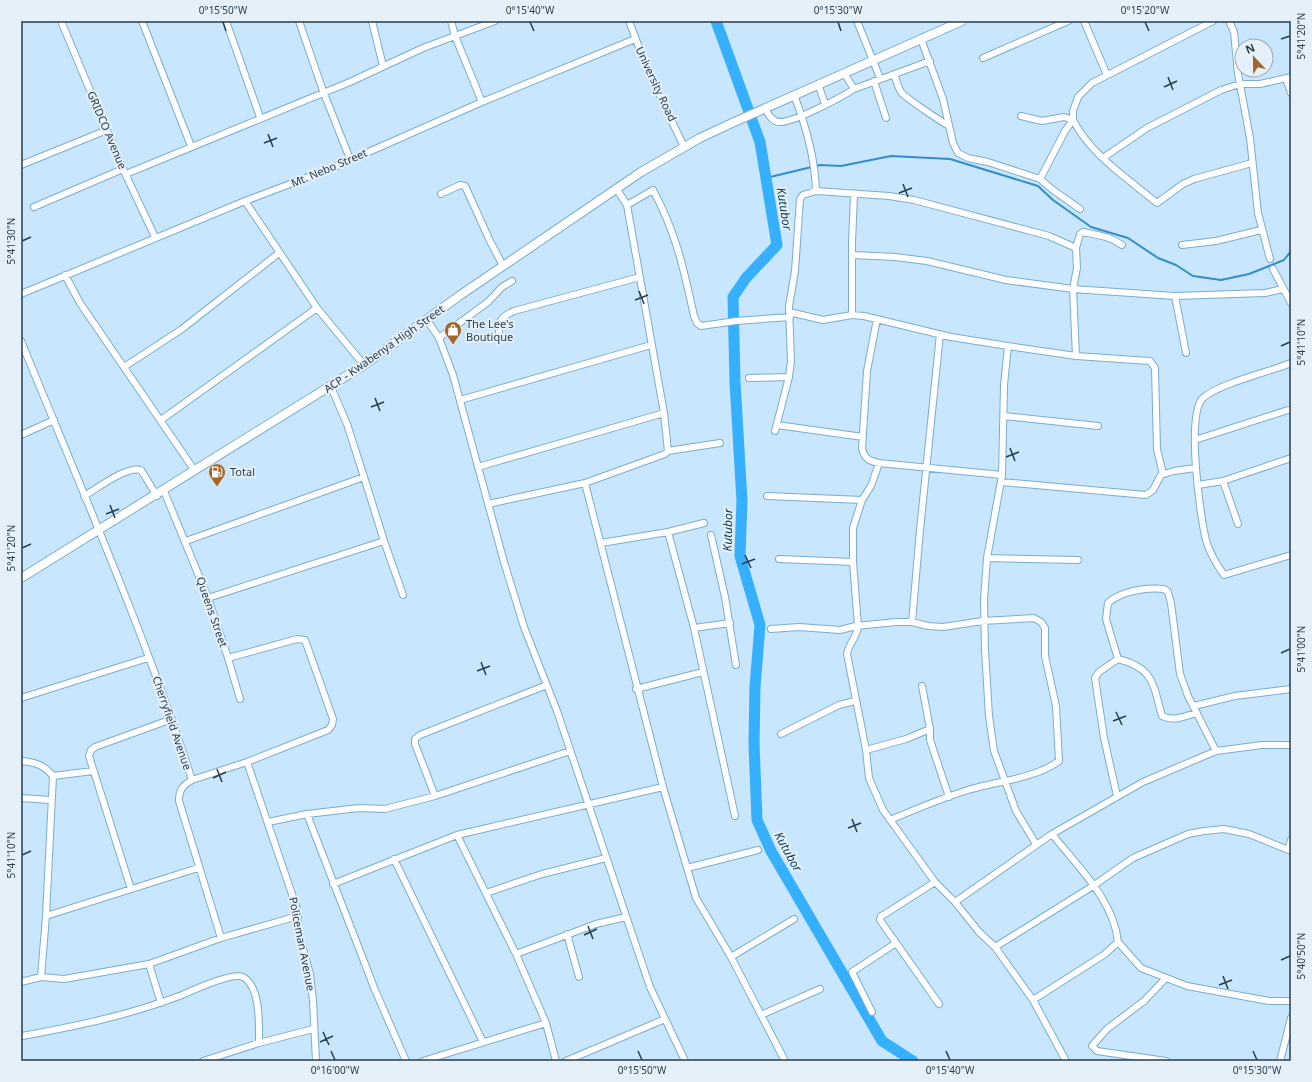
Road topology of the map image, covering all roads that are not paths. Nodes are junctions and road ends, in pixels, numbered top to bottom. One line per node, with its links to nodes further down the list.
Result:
1 (61, 21): 43 (street, GRIDCO Avenue)
2 (142, 21): 44 (street)
3 (226, 21): 39 (street)
4 (299, 21): 31 (street)
5 (372, 21): 21 (street)
6 (451, 21): 15 (street)
7 (495, 21): 15 (street)
8 (629, 21): 16 (street, University Road)
9 (857, 21): 19 (street)
10 (962, 21): 17 (main road, ACP - Kwabenya High Street)
11 (1068, 21): 18 (street)
12 (1084, 21): 24 (street)
13 (1213, 21): 24 (street)
14 (1229, 21): 29 (street)
15 (455, 36): 21 (street); 34 (street)
16 (635, 39): 34 (street, Mt. Nebo Street); 45 (street, University Road)
17 (921, 39): 19 (main road, ACP - Kwabenya High Street); 20 (street)
18 (983, 58)
19 (872, 61): 22 (main road, ACP - Kwabenya High Street); 25 (street)
20 (930, 61): 23 (street); 42 (street)
21 (383, 66): 31 (street)
22 (844, 73): 28 (main road, ACP - Kwabenya High Street); 30 (street)
23 (894, 74): 25 (street); 42 (street)
24 (1107, 75): 41 (street)
25 (880, 78): 27 (street)
26 (1289, 78): 29 (street); 32 (street)
27 (874, 81): 30 (street); 40 (street)
28 (818, 84): 33 (main road, ACP - Kwabenya High Street); 35 (street)
29 (1240, 84): 46 (street); 48 (street)
30 (854, 89): 35 (street)
31 (323, 91): 39 (street); 47 (street)
32 (1291, 93)
33 (794, 95): 36 (main road, ACP - Kwabenya High Street); 37 (street)
34 (482, 102): 47 (street, Mt. Nebo Street)
35 (825, 104): 37 (street)
36 (764, 108): 37 (street); 45 (main road, ACP - Kwabenya High Street)
37 (802, 116): 53 (street)
38 (1021, 116): 41 (street)
39 (260, 117): 44 (street)
40 (886, 118)
41 (1073, 120): 46 (street); 51 (street)
42 (950, 126): 51 (street)
43 (107, 130): 49 (street); 50 (street, GRIDCO Avenue)
44 (191, 146): 50 (street)
45 (684, 147): 52 (main road, ACP - Kwabenya High Street)
46 (1103, 158): 48 (street)
47 (350, 159): 56 (street, Mt. Nebo Street)
48 (1252, 163): 60 (street)
49 (21, 165)
50 (124, 172): 58 (street); 61 (street, GRIDCO Avenue)
51 (1040, 179): 59 (street)
52 (616, 188): 57 (street); 68 (main road, ACP - Kwabenya High Street)
53 (816, 190): 55 (street); 79 (street)
54 (441, 194): 68 (street)
55 (854, 195): 64 (street); 66 (street)
56 (245, 201): 61 (street, Mt. Nebo Street); 65 (street)
57 (627, 206): 71 (street); 79 (street)
58 (34, 207)
59 (1080, 209)
60 (1261, 230): 63 (street); 67 (street)
61 (155, 237): 70 (street, Mt. Nebo Street)
62 (1122, 245): 64 (street)
63 (1182, 246)
64 (1076, 248): 73 (street)
65 (279, 253): 78 (street); 93 (street)
66 (852, 255): 73 (street); 80 (street)
67 (1270, 259)
68 (504, 266): 82 (main road, ACP - Kwabenya High Street)
69 (1273, 269): 74 (street)
70 (65, 275): 75 (street, Mt. Nebo Street); 93 (street)
71 (640, 277): 85 (street); 87 (street)
72 (512, 281): 84 (street)
73 (1073, 289): 76 (street); 90 (street)
74 (1283, 290): 76 (street); 77 (street)
75 (21, 294)
76 (1175, 296): 89 (street)
77 (1291, 303)
78 (317, 308): 92 (street); 102 (street)
79 (789, 315): 80 (street); 94 (street)
80 (852, 315): 81 (street)
81 (877, 319): 83 (street); 105 (street)
82 (427, 320): 84 (street); 92 (main road, ACP - Kwabenya High Street)
83 (940, 334): 88 (street); 112 (street)
84 (439, 338): 97 (street)
85 (498, 338)
86 (21, 341): 101 (street, Cherryfield Avenue)
87 (651, 345): 97 (street); 99 (street)
88 (1008, 346): 90 (street); 100 (street)
89 (1186, 353)
90 (1076, 356): 115 (street)
91 (1291, 363): 106 (street)
92 (364, 366): 96 (main road, ACP - Kwabenya High Street)
93 (124, 367): 102 (street)
94 (789, 377): 95 (street); 105 (street)
95 (749, 378)
96 (331, 387): 114 (main road, ACP - Kwabenya High Street); 117 (street)
97 (460, 400): 111 (street)
98 (1288, 410): 106 (street)
99 (664, 413): 108 (street); 111 (street)
100 (1004, 416): 103 (street); 116 (street)
101 (54, 420): 104 (street); 123 (street, Cherryfield Avenue)
102 (161, 420): 114 (street)
103 (1098, 426)
104 (21, 435)
105 (864, 437): 110 (street)
106 (1195, 440): 113 (street)
107 (720, 443): 108 (street)
108 (668, 451): 120 (street)
109 (1291, 458): 118 (street)
110 (879, 463): 112 (street); 125 (street)
111 (478, 467): 126 (street)
112 (927, 467): 116 (street); 144 (street)
113 (1195, 468): 115 (street); 121 (street)
114 (195, 471): 122 (main road, ACP - Kwabenya High Street)
115 (1163, 474): 119 (street)
116 (1002, 475): 119 (street)
117 (364, 477): 132 (street); 133 (street)
118 (1223, 481): 121 (street); 128 (street)
119 (1001, 482): 136 (street)
120 (585, 483): 126 (street); 134 (street)
121 (1198, 486): 135 (street)
122 (160, 493): 123 (street, Queens Street); 129 (main road, ACP - Kwabenya High Street); 132 (street, Queens Street)
123 (84, 496): 129 (street, Cherryfield Avenue)
124 (767, 496): 125 (street)
125 (862, 500): 139 (street)
126 (488, 504): 154 (street)
127 (704, 523): 130 (street)
128 (1238, 524)
129 (98, 530): 140 (main road, ACP - Kwabenya High Street); 149 (street, Cherryfield Avenue)
130 (668, 532): 134 (street); 147 (street)
131 (712, 535): 145 (street)
132 (186, 541): 142 (street, Queens Street)
133 (384, 541): 141 (street); 142 (street)
134 (601, 543): 156 (street)
135 (1291, 555)
136 (987, 558): 138 (street); 143 (street)
137 (779, 559): 139 (street)
138 (1078, 560)
139 (853, 562): 146 (street)
140 (21, 578)
141 (403, 595)
142 (208, 598): 150 (street, Queens Street)
143 (983, 621): 144 (street); 175 (street); 175 (street)
144 (912, 622): 146 (street)
145 (730, 623): 147 (street); 152 (street)
146 (858, 626): 148 (street); 160 (street)
147 (694, 628): 153 (street)
148 (771, 629)
149 (148, 658): 158 (street); 163 (street, Cherryfield Avenue)
150 (228, 658): 159 (street); 171 (street, Queens Street)
151 (1118, 659): 161 (street); 162 (street); 178 (street)
152 (736, 665)
153 (702, 672): 156 (street); 184 (street)
154 (547, 684): 168 (street); 177 (street)
155 (922, 686): 164 (street)
156 (636, 689): 176 (street)
157 (1291, 689): 161 (street)
158 (21, 698)
159 (240, 699)
160 (855, 701): 165 (street); 167 (street)
161 (1194, 706): 162 (street)
162 (1197, 713): 169 (street)
163 (172, 719): 172 (street); 174 (street, Cherryfield Avenue)
164 (930, 729): 167 (street); 179 (street)
165 (781, 734)
166 (1291, 745): 169 (street)
167 (866, 750): 185 (street)
168 (570, 751): 177 (street); 182 (street)
169 (1216, 751): 178 (street)
170 (21, 761): 173 (street)
171 (247, 762): 174 (street, Queens Street); 186 (street, Policeman Avenue)
172 (93, 771): 173 (street); 200 (street)
173 (53, 776): 181 (street)
174 (192, 780): 195 (street, Cherryfield Avenue)
175 (1005, 780): 179 (street); 190 (street)
176 (663, 787): 182 (street); 196 (street)
177 (435, 796): 183 (street)
178 (1117, 796): 187 (street)
179 (949, 797): 185 (street)
180 (21, 798): 181 (street)
181 (50, 800): 203 (street)
182 (588, 805): 188 (street); 193 (street)
183 (307, 814): 186 (street); 198 (street)
184 (735, 816)
185 (890, 820): 197 (street)
186 (268, 822): 204 (street, Policeman Avenue)
187 (1052, 834): 190 (street); 199 (street)
188 (457, 835): 194 (street); 201 (street)
189 (1291, 840): 192 (street)
190 (1036, 844): 202 (street)
191 (758, 850): 196 (street)
192 (1289, 850): 199 (street)
193 (606, 858): 201 (street); 205 (street)
194 (394, 859): 198 (street); 231 (street)
195 (198, 868): 200 (street); 208 (street, Cherryfield Avenue)
196 (687, 868): 213 (street)
197 (935, 882): 202 (street); 210 (street)
198 (333, 884): 235 (street)
199 (1093, 886): 209 (street); 211 (street)
200 (131, 889): 203 (street)
201 (486, 893): 212 (street)
202 (955, 902): 211 (street)
203 (46, 916): 215 (street)
204 (298, 916): 208 (street); 229 (street, Policeman Avenue)
205 (626, 918): 207 (street); 227 (street)
206 (794, 919): 213 (street)
207 (567, 934): 212 (street); 216 (street)
208 (221, 938): 214 (street)
209 (1118, 942): 217 (street); 220 (street)
210 (896, 943): 223 (street); 224 (street)
211 (995, 947): 220 (street)
212 (516, 954): 228 (street)
213 (731, 957): 225 (street)
214 (149, 964): 215 (street); 222 (street)
215 (41, 977): 218 (street)
216 (579, 977)
217 (1166, 978): 221 (street); 242 (street)
218 (21, 982)
219 (820, 989): 225 (street)
220 (1033, 1000): 241 (street)
221 (1291, 1001)
222 (161, 1003): 230 (street); 232 (street)
223 (940, 1004)
224 (872, 1012)
225 (761, 1015): 240 (street)
226 (1291, 1018): 243 (street)
227 (664, 1019): 238 (street); 239 (street)
228 (546, 1023): 231 (street); 237 (street)
229 (313, 1029): 232 (street); 234 (street, Policeman Avenue)
230 (22, 1036)
231 (482, 1042): 236 (street)
232 (259, 1043): 233 (street)
233 (203, 1061)
234 (316, 1061)
235 (406, 1061)
236 (423, 1061)
237 (556, 1061)
238 (569, 1061)
239 (685, 1061)
240 (785, 1061)
241 (1066, 1061)
242 (1166, 1061)
243 (1280, 1061)

